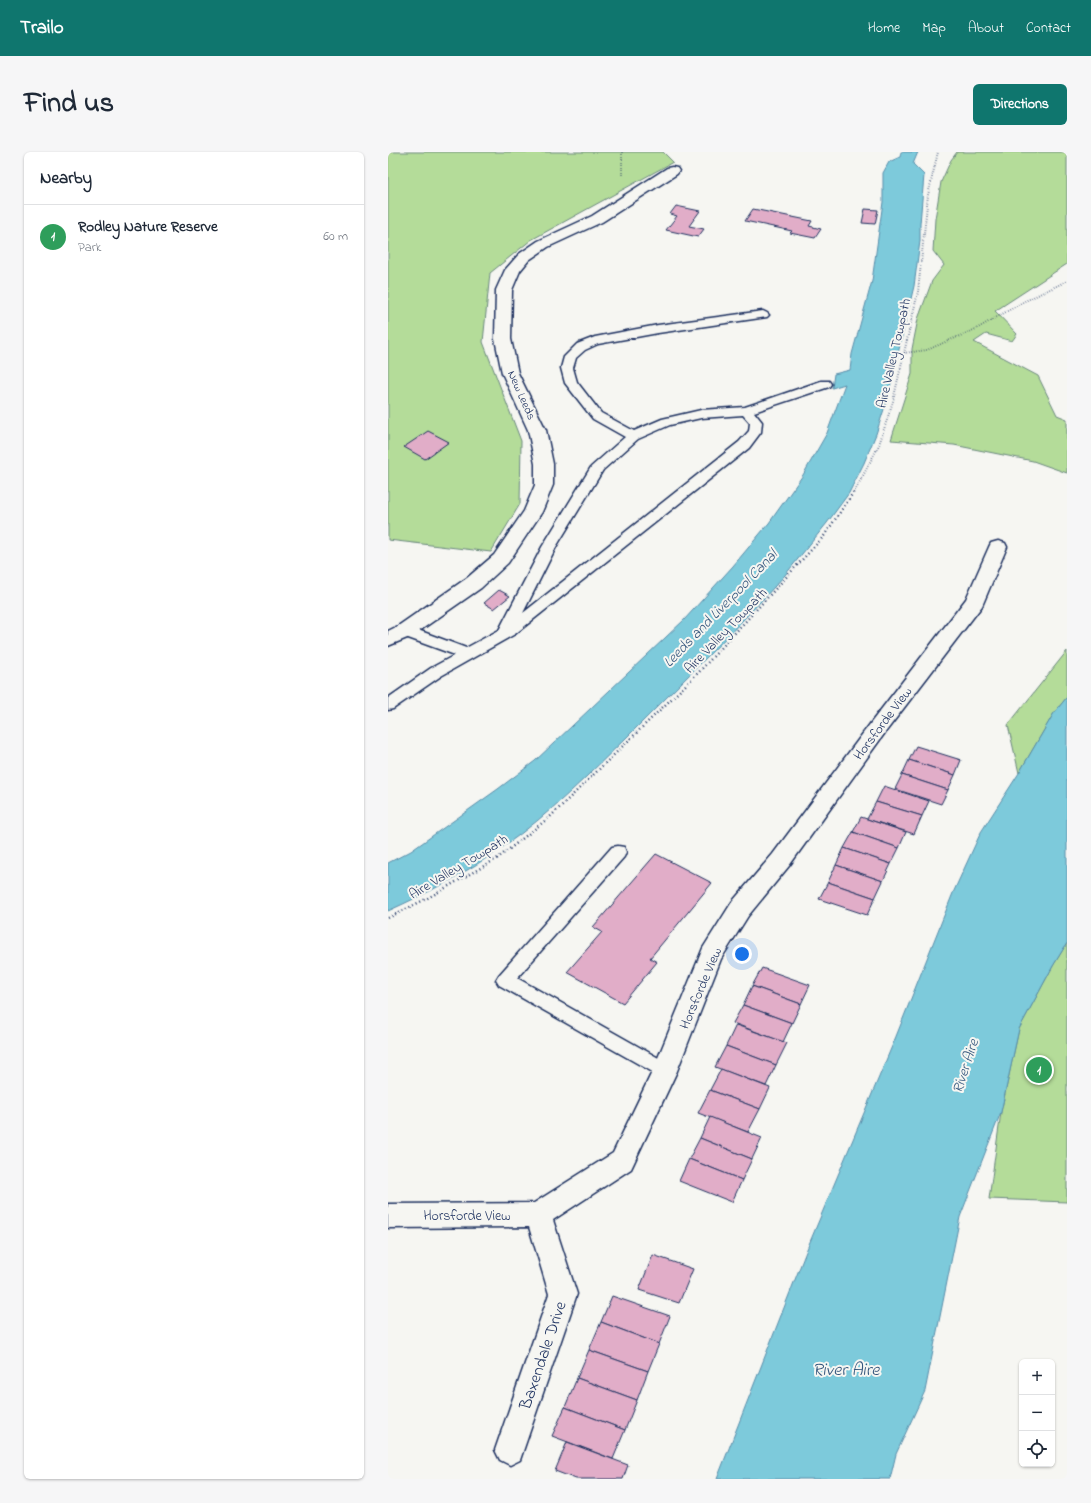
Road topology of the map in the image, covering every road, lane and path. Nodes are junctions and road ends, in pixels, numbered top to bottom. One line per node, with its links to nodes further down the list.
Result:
1 (938, 152): 5 (path, Aire Valley Towpath)
2 (672, 171): 11 (street, New Leeds)
3 (1067, 281): 5 (path)
4 (763, 315): 8 (lane)
5 (904, 354): 15 (path, Aire Valley Towpath)
6 (825, 384): 7 (lane)
7 (746, 411): 8 (lane); 10 (lane)
8 (633, 436): 10 (lane)
9 (998, 547): 16 (street, Horsforde View)
10 (506, 633): 12 (lane)
11 (397, 635): 12 (lane)
12 (467, 654): 13 (lane)
13 (388, 705)
14 (618, 852): 16 (lane)
15 (388, 918)
16 (665, 1071): 17 (street, Horsforde View)
17 (538, 1215): 18 (street, Horsforde View); 19 (street, Baxendale Drive)
18 (388, 1216)
19 (510, 1450)

